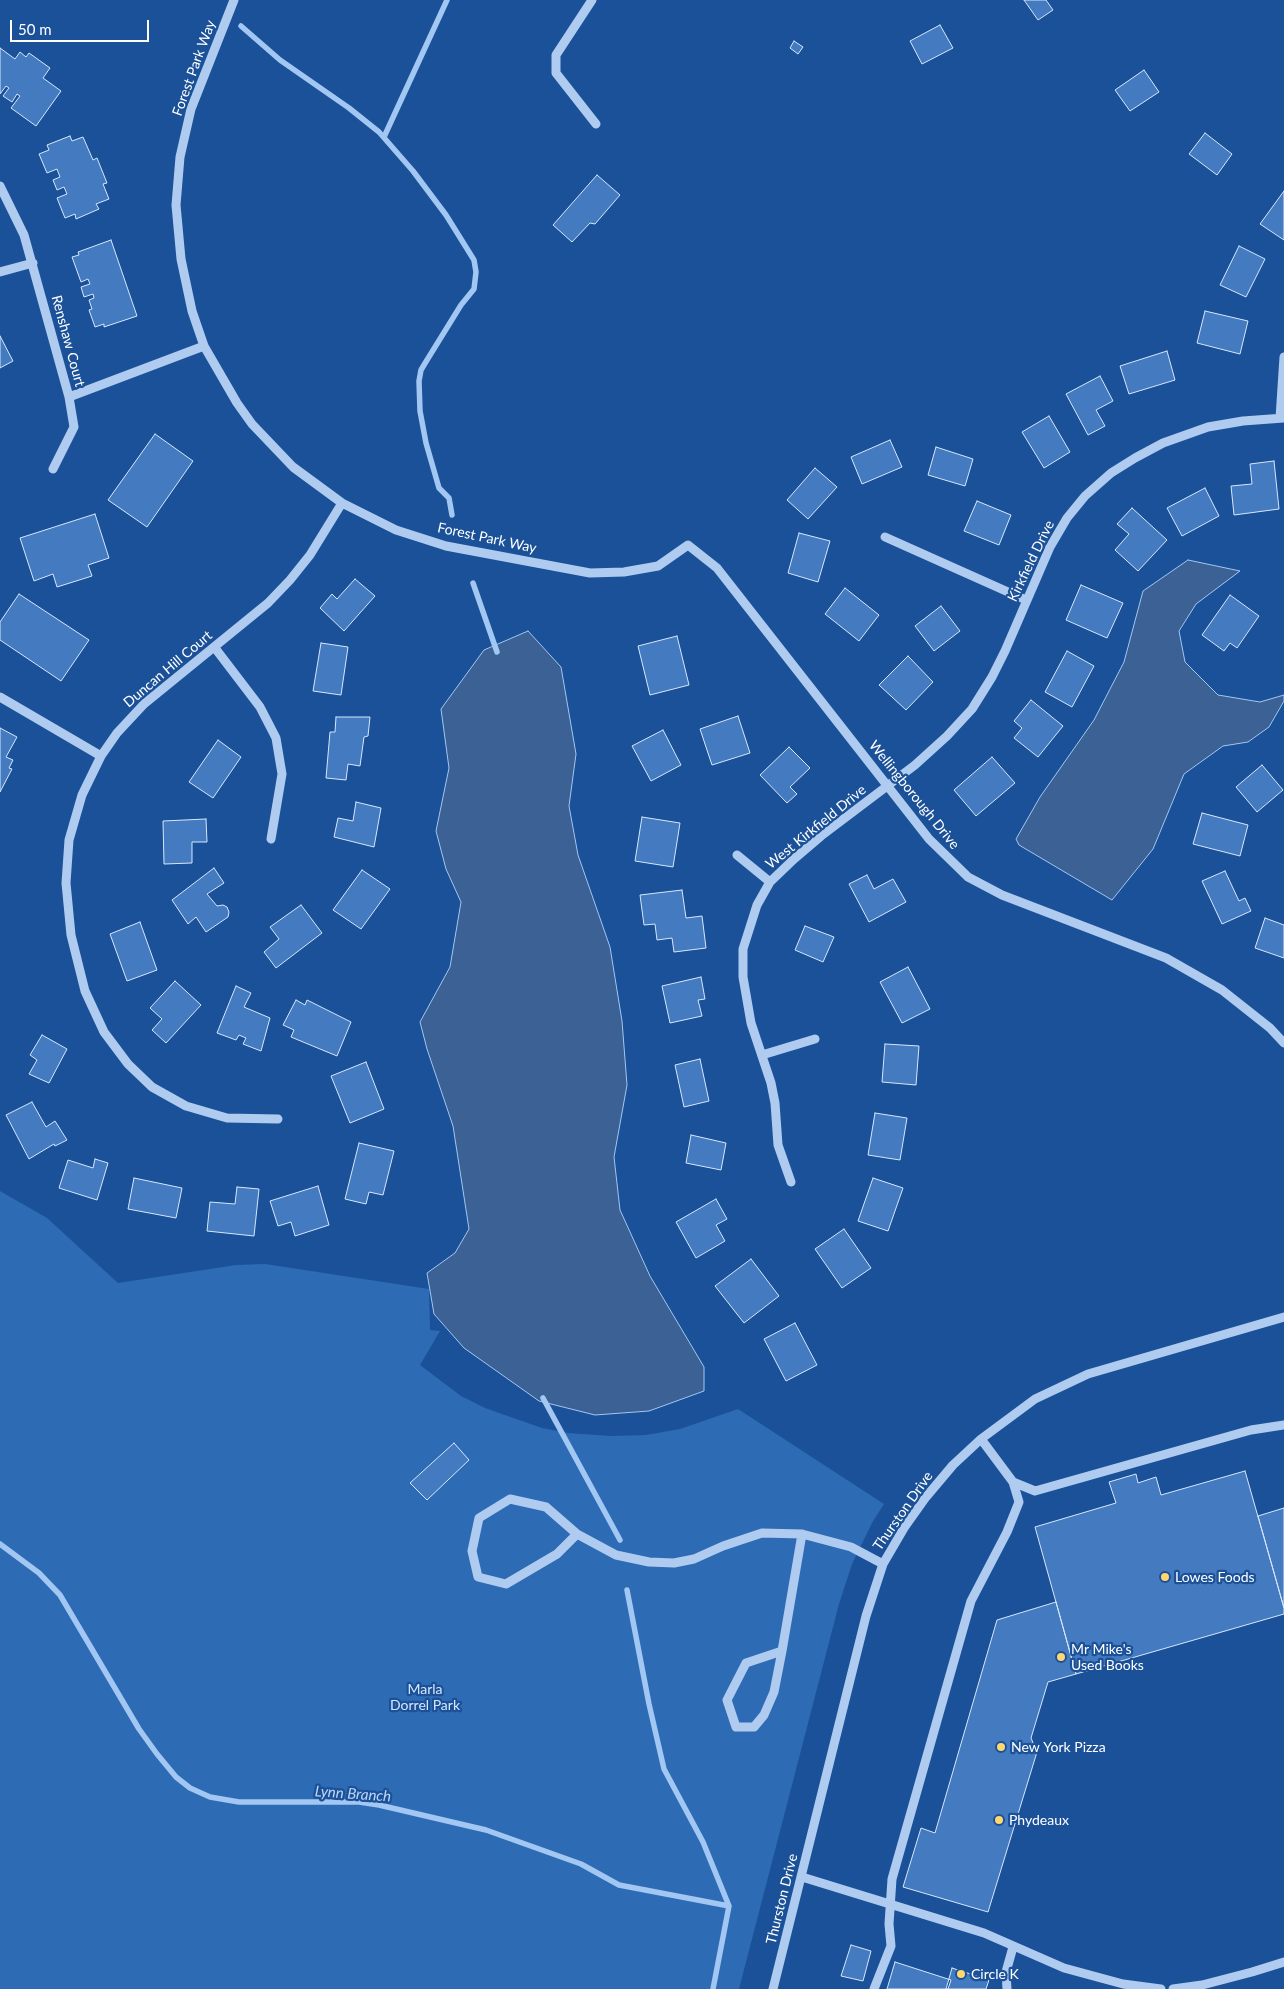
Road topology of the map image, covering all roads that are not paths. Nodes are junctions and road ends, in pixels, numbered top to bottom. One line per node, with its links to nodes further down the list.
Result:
1 (234, 0): 7 (street, Forest Park Way)
2 (592, 0): 3 (street)
3 (596, 124)
4 (0, 186): 5 (street, Renshaw Court)
5 (32, 264): 6 (street); 9 (street, Renshaw Court)
6 (0, 272)
7 (204, 346): 9 (street, Renshaw Court); 12 (street, Forest Park Way)
8 (1284, 357): 10 (street)
9 (69, 397): 11 (street)
10 (1282, 418): 15 (street, Kirkfield Drive)
11 (52, 469)
12 (342, 503): 14 (street, Forest Park Way); 16 (street, Duncan Hill Court)
13 (886, 537): 15 (street)
14 (688, 545): 19 (street, Wellingborough Drive)
15 (1026, 600): 19 (street, Kirkfield Drive)
16 (215, 648): 18 (street, Duncan Hill Court); 20 (street)
17 (0, 697): 18 (street)
18 (101, 756): 26 (street, Duncan Hill Court)
19 (889, 786): 22 (street, West Kirkfield Drive); 24 (street, Wellingborough Drive)
20 (271, 839)
21 (737, 855): 22 (street)
22 (770, 882): 25 (street, West Kirkfield Drive)
23 (815, 1039): 25 (street)
24 (1284, 1043)
25 (762, 1055): 27 (street, West Kirkfield Drive)
26 (278, 1119)
27 (791, 1182)
28 (1284, 1317): 30 (street, Thurston Drive)
29 (1284, 1425): 31 (street)
30 (981, 1439): 31 (street); 34 (street, Thurston Drive)
31 (1013, 1482): 37 (street)
32 (577, 1534): 32 (street); 33 (street)
33 (802, 1534): 34 (street); 35 (street)
34 (883, 1564): 36 (street, Thurston Drive)
35 (782, 1651): 35 (street)
36 (802, 1877): 37 (street); 41 (street, Thurston Drive)
37 (892, 1904): 38 (street); 42 (street)
38 (1013, 1947): 40 (street); 43 (street)
39 (1284, 1962): 45 (street)
40 (1144, 1988): 44 (street)
41 (773, 1989)
42 (874, 1989)
43 (1007, 1989)
44 (1161, 1989)
45 (1173, 1989)

